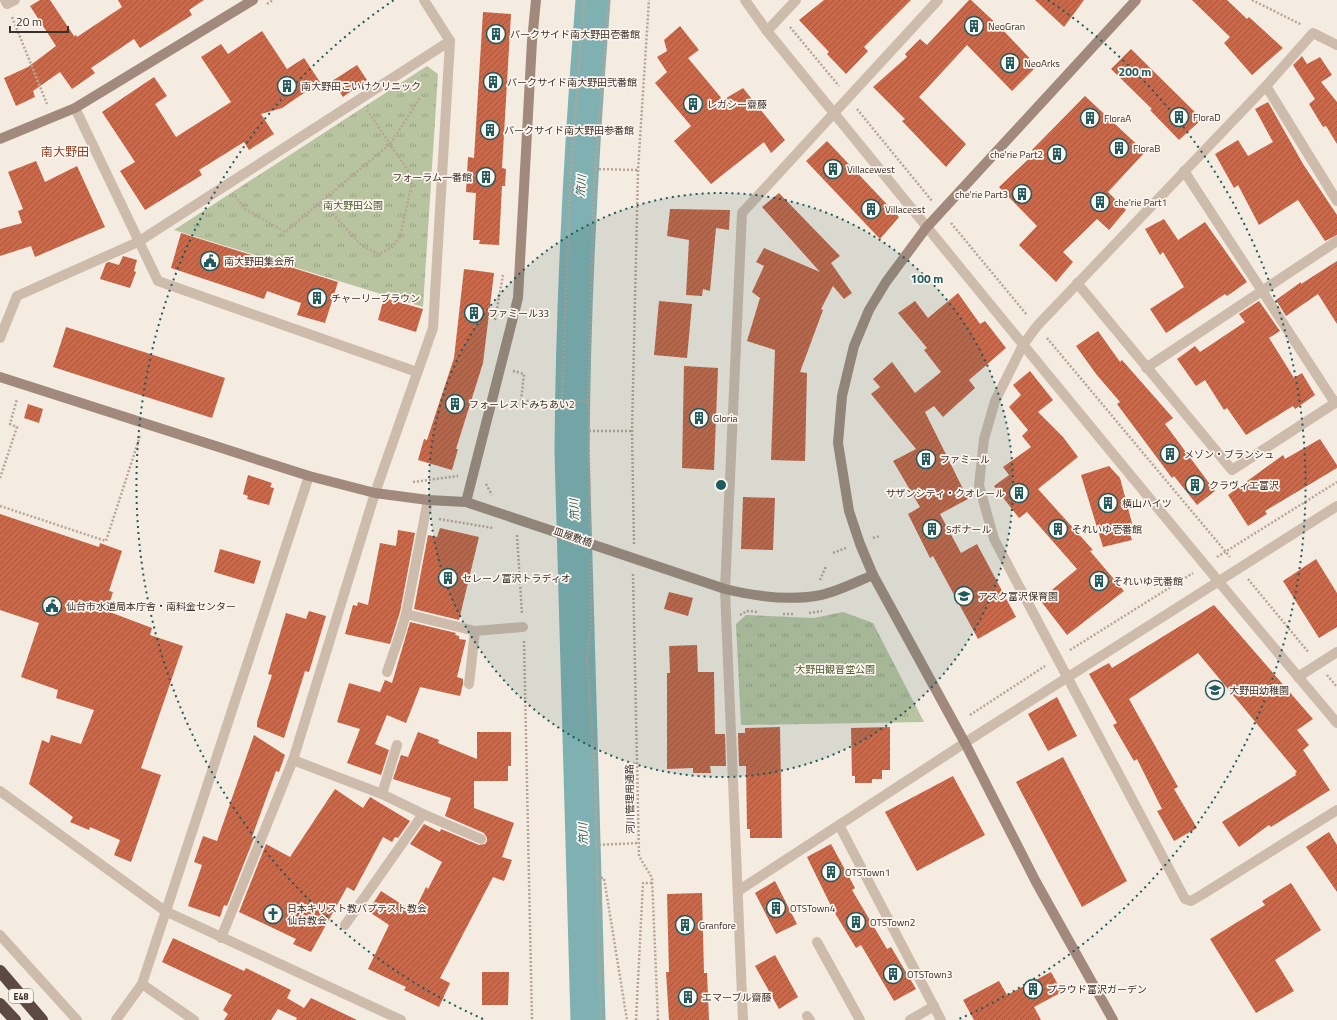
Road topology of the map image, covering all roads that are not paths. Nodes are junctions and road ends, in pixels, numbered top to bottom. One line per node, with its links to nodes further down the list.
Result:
1 (253, 0): 12 (street)
2 (424, 0): 9 (street)
3 (536, 0): 31 (street)
4 (745, 0): 8 (street)
5 (796, 0): 8 (street)
6 (938, 0): 13 (street)
7 (1136, 0): 17 (street)
8 (767, 31): 13 (street)
9 (450, 41): 19 (street); 25 (street)
10 (1337, 45): 11 (street)
11 (1266, 86): 15 (street); 16 (street)
12 (75, 108): 14 (street); 19 (street)
13 (835, 114): 17 (street); 35 (street)
14 (0, 139)
15 (1184, 171): 20 (street); 21 (street)
16 (1337, 201)
17 (926, 228): 23 (street); 33 (street)
18 (1337, 241): 21 (street)
19 (138, 242): 22 (street); 25 (street)
20 (1077, 283): 23 (street); 24 (street)
21 (1263, 291): 24 (street); 27 (street)
22 (0, 338)
23 (1023, 345): 34 (street); 41 (street)
24 (1146, 368): 27 (street)
25 (418, 372): 29 (street)
26 (0, 377): 28 (street, 皿屋敷橋)
27 (1336, 402)
28 (309, 476): 29 (street, 皿屋敷橋); 55 (street)
29 (375, 493): 30 (street, 皿屋敷橋); 47 (street)
30 (428, 500): 31 (street, 皿屋敷橋); 36 (street)
31 (466, 502): 35 (street, 皿屋敷橋)
32 (1337, 506): 34 (street)
33 (873, 575): 35 (street, 皿屋敷橋); 45 (street)
34 (1217, 582): 41 (street); 42 (street)
35 (725, 589): 54 (street)
36 (406, 614): 38 (street); 40 (street)
37 (522, 628): 38 (street)
38 (475, 631): 43 (street)
39 (1337, 652): 42 (street)
40 (387, 672)
41 (1067, 677): 45 (street); 50 (street)
42 (1298, 677): 44 (street)
43 (469, 684)
44 (1337, 723)
45 (965, 742): 52 (street); 74 (street)
46 (397, 745): 49 (street)
47 (293, 760): 49 (street); 58 (street)
48 (0, 791): 55 (street)
49 (382, 794): 51 (street)
50 (1337, 810)
51 (423, 814): 53 (street); 56 (street)
52 (839, 825): 54 (street); 63 (street)
53 (481, 839)
54 (738, 891): 70 (street)
55 (165, 911): 58 (street); 61 (street)
56 (345, 925)
57 (0, 935): 66 (street)
58 (221, 938): 69 (street)
59 (817, 942): 71 (street)
60 (0, 971): 65 (highway, E48)
61 (142, 984): 67 (street); 68 (street)
62 (0, 1004): 64 (highway, E48)
63 (934, 1006): 72 (street); 73 (street)
64 (15, 1020)
65 (42, 1020)
66 (77, 1020)
67 (116, 1020)
68 (194, 1020)
69 (400, 1020)
70 (743, 1020)
71 (860, 1020)
72 (910, 1020)
73 (941, 1020)
74 (1113, 1020)

